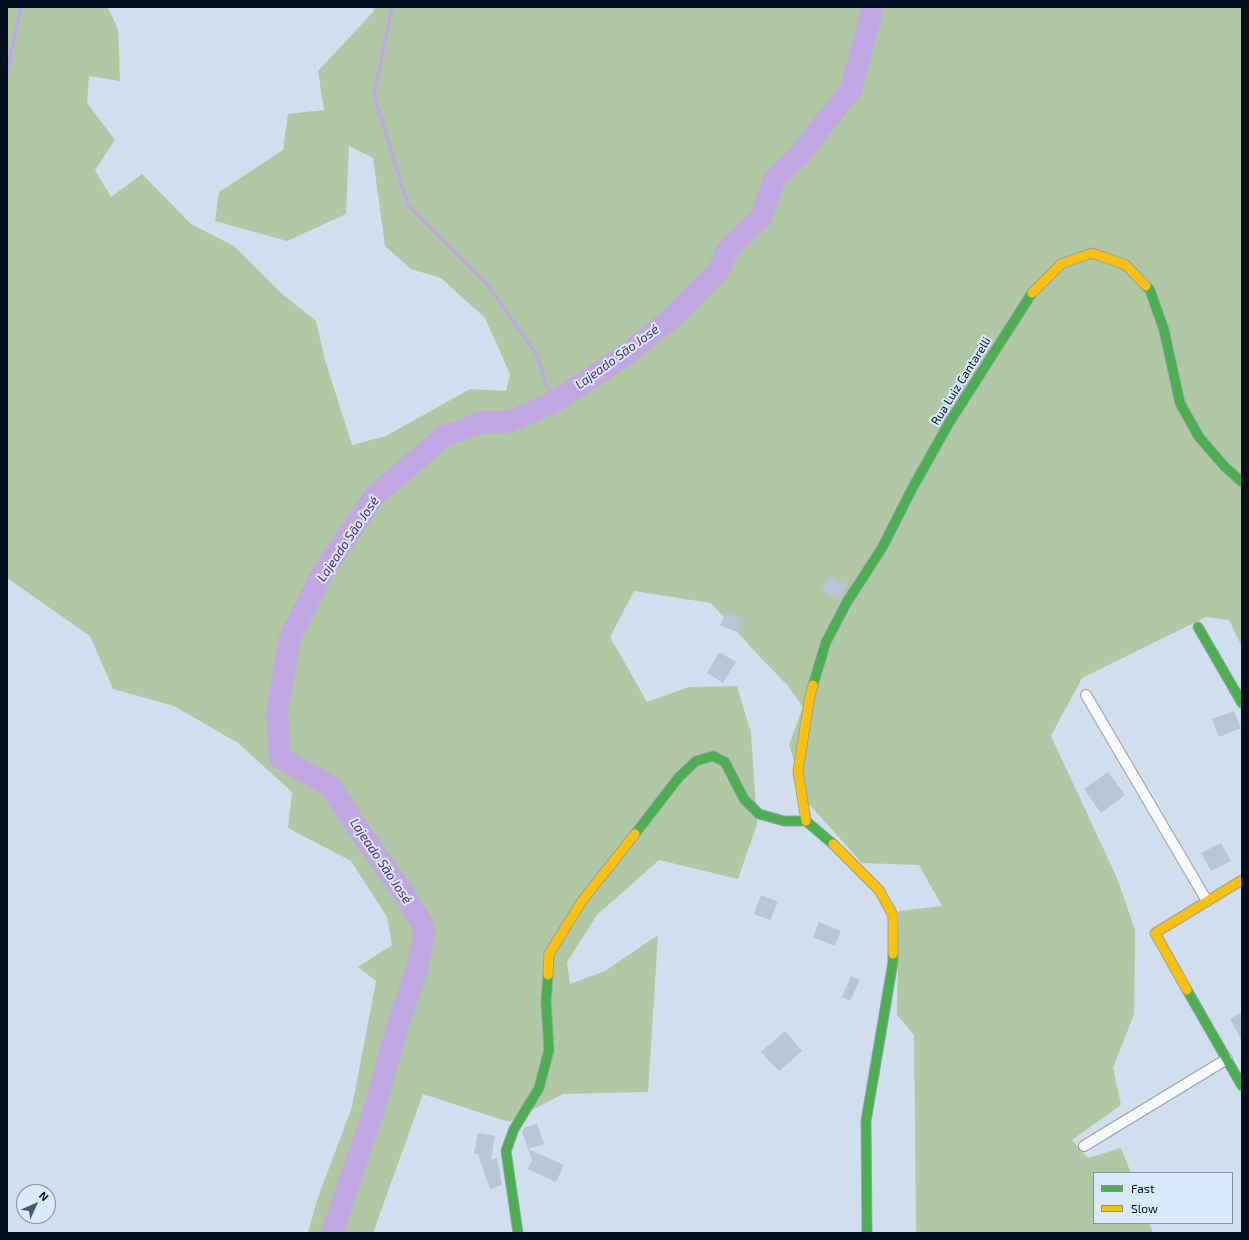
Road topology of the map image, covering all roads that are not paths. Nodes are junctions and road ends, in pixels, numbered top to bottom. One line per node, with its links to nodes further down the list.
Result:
1 (1242, 482): 5 (street, Rua Luiz Cantarelli)
2 (1198, 627): 4 (street)
3 (1086, 695): 7 (street)
4 (1242, 703)
5 (806, 821): 11 (street); 12 (street)
6 (1242, 880): 7 (street)
7 (1207, 901): 8 (street)
8 (1227, 1059): 9 (street); 10 (street)
9 (1242, 1086)
10 (1084, 1146)
11 (518, 1233)
12 (867, 1233)

